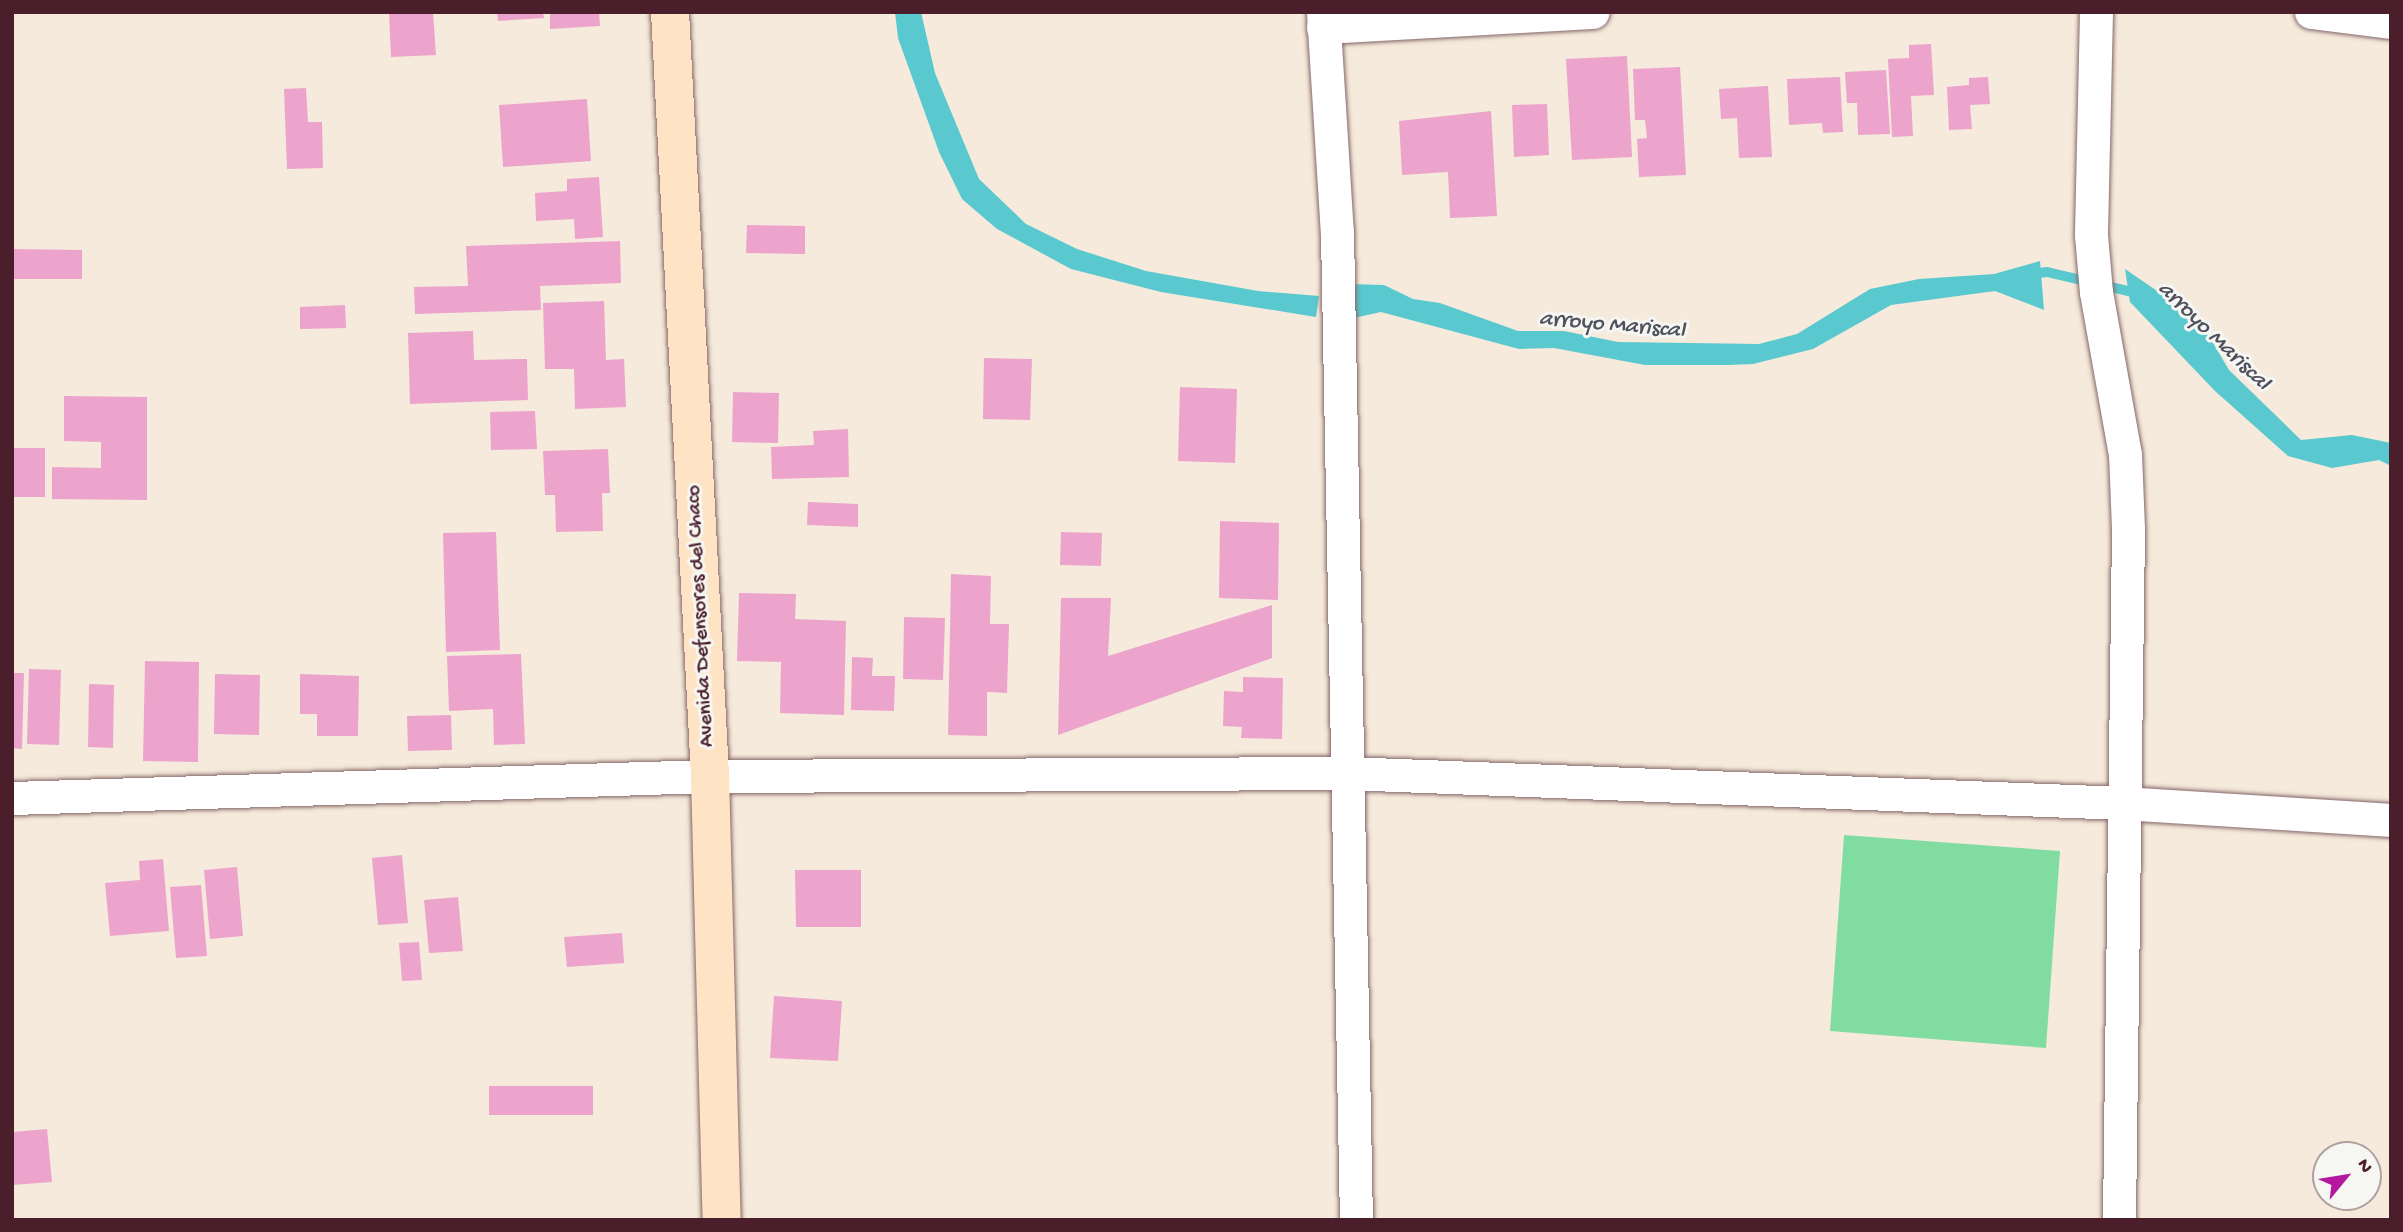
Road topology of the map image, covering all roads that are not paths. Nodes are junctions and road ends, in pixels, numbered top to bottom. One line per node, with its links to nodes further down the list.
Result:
1 (670, 12): 8 (main road, Avenida Defensores del Chaco)
2 (1593, 12): 5 (street)
3 (2096, 12): 10 (street)
4 (2311, 12): 6 (street)
5 (1323, 20): 7 (street)
6 (2391, 22)
7 (1346, 773): 8 (street); 10 (street); 13 (street)
8 (710, 776): 9 (street); 12 (main road, Avenida Defensores del Chaco)
9 (12, 798)
10 (2123, 803): 11 (street); 14 (street)
11 (2391, 820)
12 (722, 1220)
13 (1356, 1220)
14 (2119, 1220)

